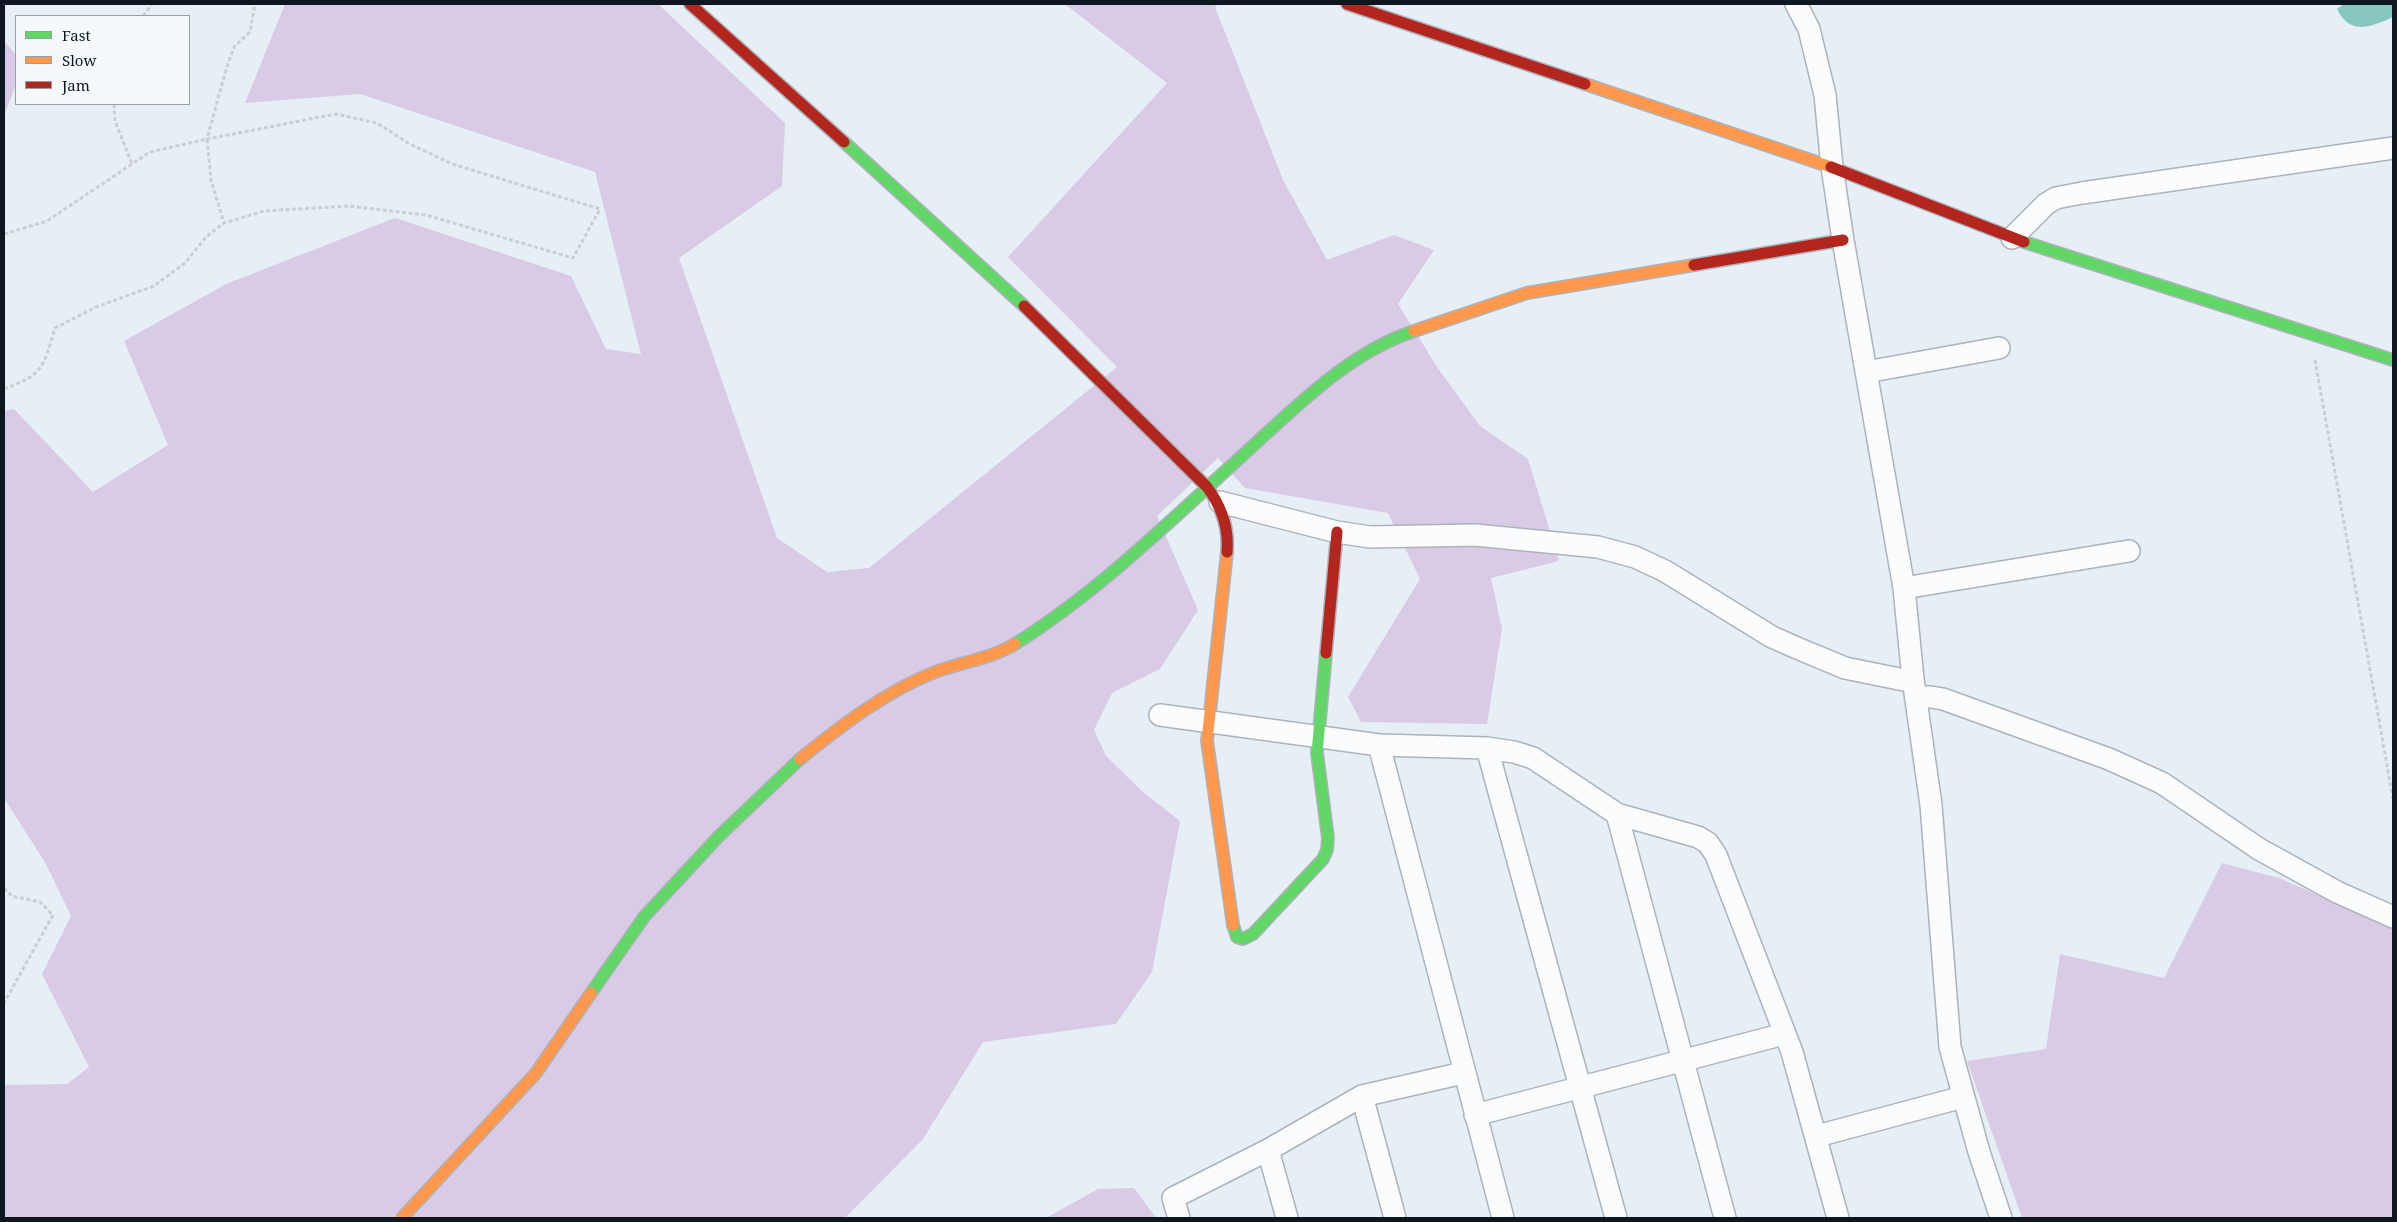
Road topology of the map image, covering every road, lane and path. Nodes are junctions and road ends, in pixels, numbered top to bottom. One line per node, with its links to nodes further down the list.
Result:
1 (152, 4): 6 (path)
2 (256, 4): 8 (path)
3 (690, 4): 21 (street)
4 (1347, 4): 11 (street)
5 (1796, 4): 11 (street)
6 (144, 15)
7 (114, 105): 10 (path)
8 (207, 139): 10 (path); 12 (path); 12 (path)
9 (2393, 148): 14 (street)
10 (132, 164): 13 (path)
11 (1832, 166): 14 (street); 15 (street)
12 (224, 223): 20 (path)
13 (4, 234)
14 (2012, 238): 16 (street)
15 (1843, 240): 19 (street); 21 (street)
16 (2311, 335): 18 (street); 31 (path)
17 (1998, 348): 19 (street)
18 (2393, 360)
19 (1866, 372): 24 (street)
20 (4, 389)
21 (1214, 495): 22 (street); 27 (street); 45 (street)
22 (1337, 532): 25 (street); 28 (street)
23 (2129, 551): 24 (street)
24 (1904, 588): 25 (street)
25 (1914, 688): 34 (street); 41 (street)
26 (1160, 715): 27 (street)
27 (1210, 721): 28 (street); 28 (street)
28 (1320, 739): 29 (street)
29 (1379, 745): 30 (street); 38 (street)
30 (1487, 748): 32 (street); 39 (street)
31 (2393, 799)
32 (1617, 814): 36 (street); 37 (street)
33 (4, 888): 35 (path)
34 (2393, 917)
35 (4, 1003)
36 (1784, 1034): 37 (street); 43 (street)
37 (1683, 1059): 39 (street); 51 (street)
38 (1463, 1073): 40 (street); 42 (street)
39 (1580, 1087): 42 (street); 50 (street)
40 (1362, 1096): 44 (street); 48 (street)
41 (1963, 1097): 43 (street); 53 (street)
42 (1475, 1115): 49 (street)
43 (1817, 1136): 52 (street)
44 (1268, 1150): 46 (street); 47 (street)
45 (402, 1218)
46 (1179, 1218)
47 (1287, 1218)
48 (1395, 1218)
49 (1503, 1218)
50 (1616, 1218)
51 (1725, 1218)
52 (1838, 1218)
53 (2002, 1218)

